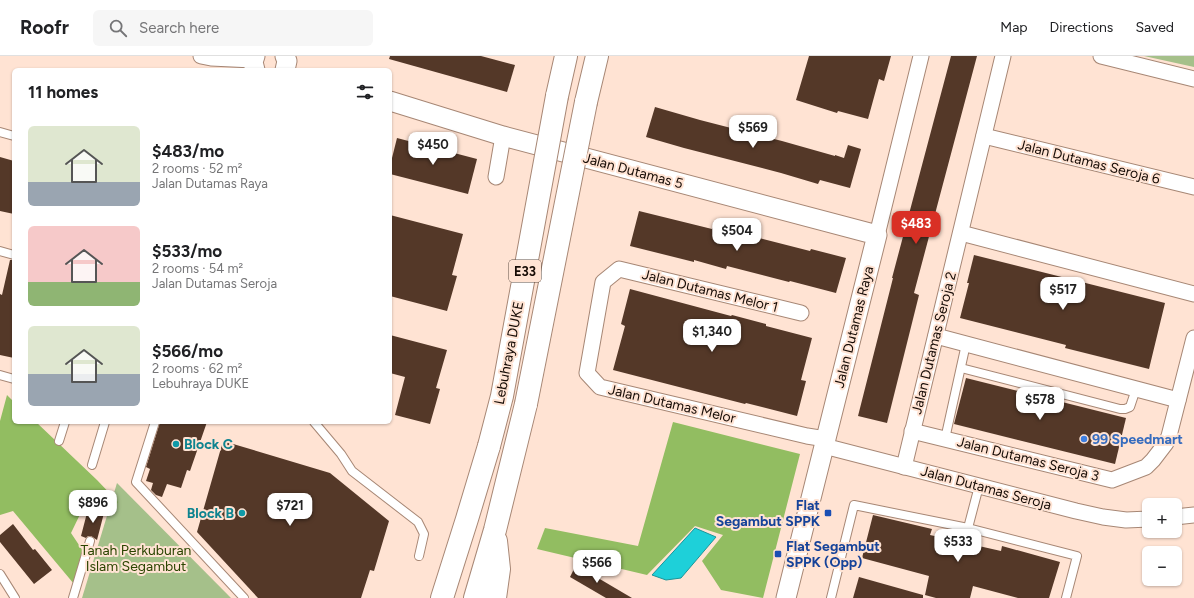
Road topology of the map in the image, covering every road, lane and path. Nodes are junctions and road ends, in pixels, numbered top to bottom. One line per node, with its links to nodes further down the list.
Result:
1 (566, 56): 53 (highway, Lebuhraya DUKE / E33, bridge)
2 (597, 56): 46 (highway, Lebuhraya DUKE / E33, bridge)
3 (920, 56): 17 (street, Jalan Dutamas Raya)
4 (1003, 56): 13 (street, Jalan Dutamas Seroja 2)
5 (1101, 56): 8 (street)
6 (207, 57): 7 (street)
7 (254, 62)
8 (1194, 79)
9 (392, 102): 12 (street, Jalan Dutamas 5)
10 (0, 132): 11 (lane)
11 (12, 135)
12 (503, 136): 14 (street); 17 (street, Jalan Dutamas 5)
13 (984, 136): 15 (street, Jalan Dutamas Seroja 6); 16 (street, Jalan Dutamas Seroja 2)
14 (496, 177)
15 (1194, 187)
16 (961, 233): 21 (street); 23 (street, Jalan Dutamas Seroja 2)
17 (877, 235): 38 (street, Jalan Dutamas Raya)
18 (0, 251): 19 (lane)
19 (12, 254)
20 (619, 270): 22 (street, Jalan Dutamas Melor 1); 38 (street, Jalan Dutamas Melor)
21 (1194, 294)
22 (801, 313)
23 (936, 336): 25 (street); 35 (street, Jalan Dutamas Seroja 2)
24 (1194, 338): 30 (street, Jalan Dutamas Seroja 3)
25 (966, 344): 26 (lane); 29 (street)
26 (961, 368): 29 (lane); 36 (lane)
27 (0, 375): 28 (lane)
28 (12, 378)
29 (1136, 389): 30 (street)
30 (1178, 400): 36 (street, Jalan Dutamas Seroja 3)
31 (64, 424): 37 (lane)
32 (104, 424): 39 (lane)
33 (154, 424): 52 (lane)
34 (316, 424): 48 (lane)
35 (912, 431): 36 (street, Jalan Dutamas Seroja 3); 40 (street, Jalan Dutamas Seroja 2)
36 (945, 439)
37 (59, 442)
38 (825, 442): 40 (street, Jalan Dutamas Seroja); 56 (street, Jalan Dutamas Raya)
39 (92, 465)
40 (904, 467): 41 (street, Jalan Dutamas Seroja)
41 (979, 486): 44 (street, Jalan Dutamas Seroja); 45 (lane)
42 (1194, 515): 43 (street)
43 (1182, 516)
44 (1142, 519)
45 (968, 528): 57 (lane); 58 (lane)
46 (495, 530): 54 (highway, Lebuhraya DUKE / E33); 55 (highway, E33)
47 (90, 541): 51 (lane)
48 (419, 556)
49 (0, 574): 50 (lane)
50 (15, 598)
51 (73, 598)
52 (244, 598)
53 (442, 598)
54 (474, 598)
55 (495, 598)
56 (786, 598)
57 (831, 598)
58 (1066, 598)

